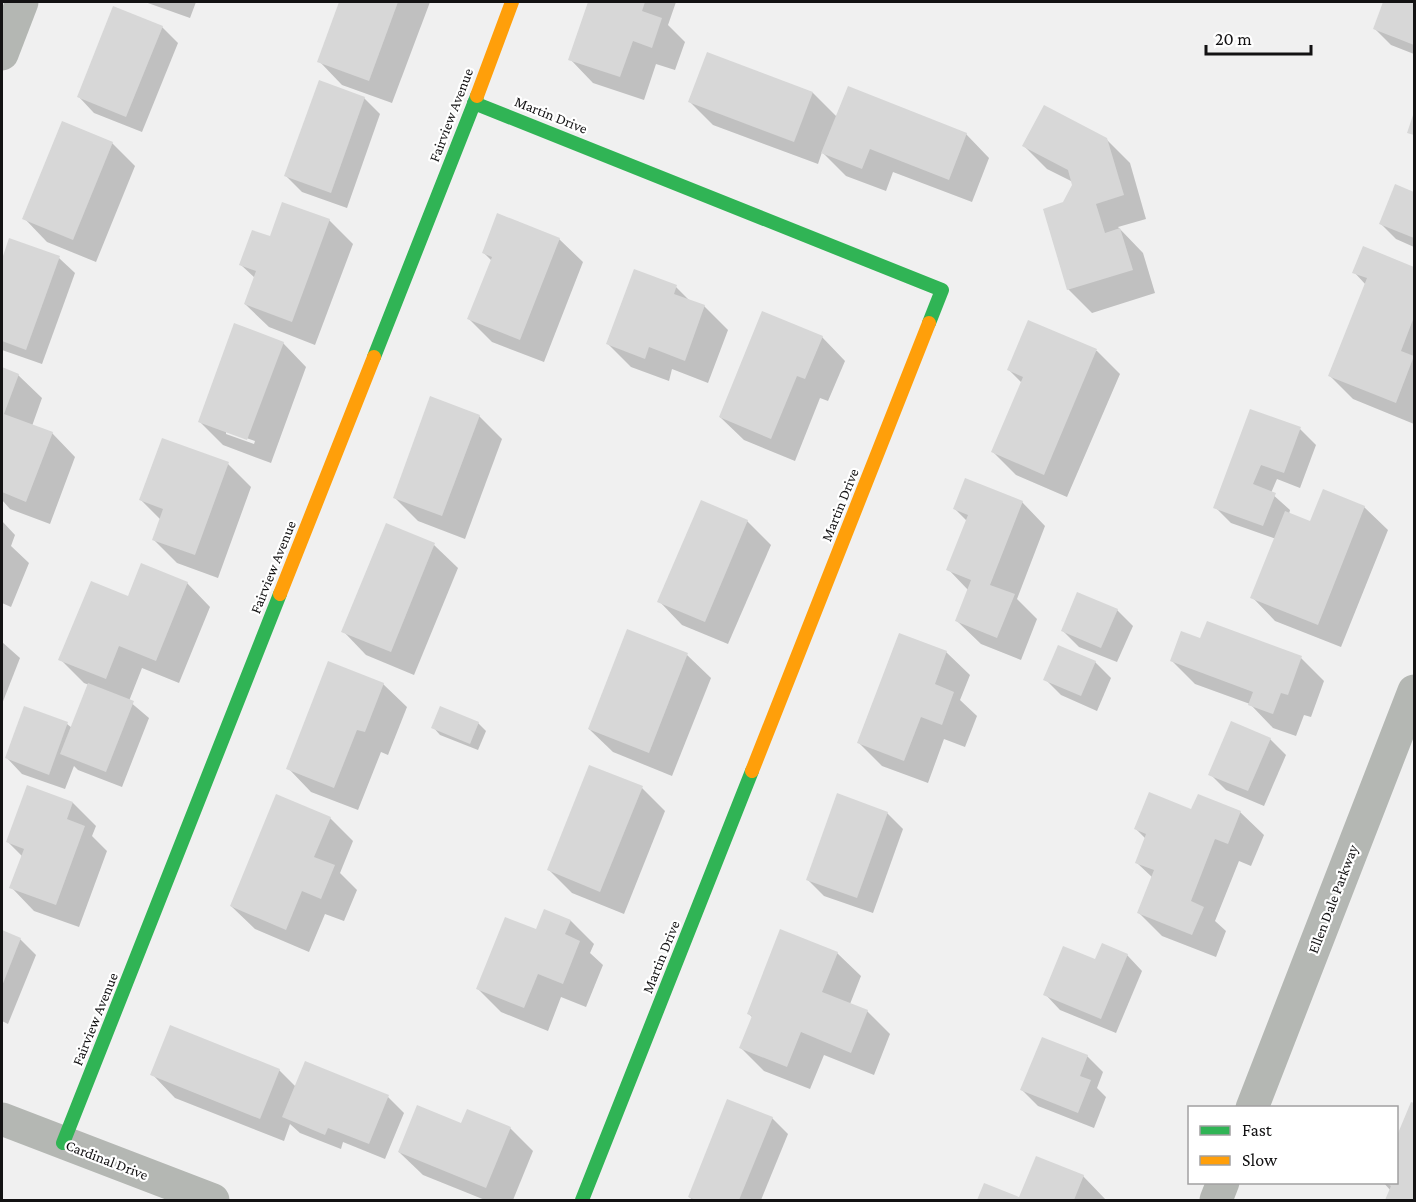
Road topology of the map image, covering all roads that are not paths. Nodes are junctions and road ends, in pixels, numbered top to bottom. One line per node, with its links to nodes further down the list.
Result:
1 (22, 2): 3 (street)
2 (512, 2): 4 (street, Fairview Avenue)
3 (2, 54)
4 (474, 103): 8 (street, Fairview Avenue); 11 (street, Martin Drive)
5 (1414, 691): 6 (street, Ellen Dale Parkway)
6 (1252, 1106)
7 (2, 1119): 8 (street, Cardinal Drive)
8 (63, 1143): 10 (street, Cardinal Drive)
9 (1222, 1184): 12 (street)
10 (213, 1200)
11 (582, 1200)
12 (1216, 1200)

